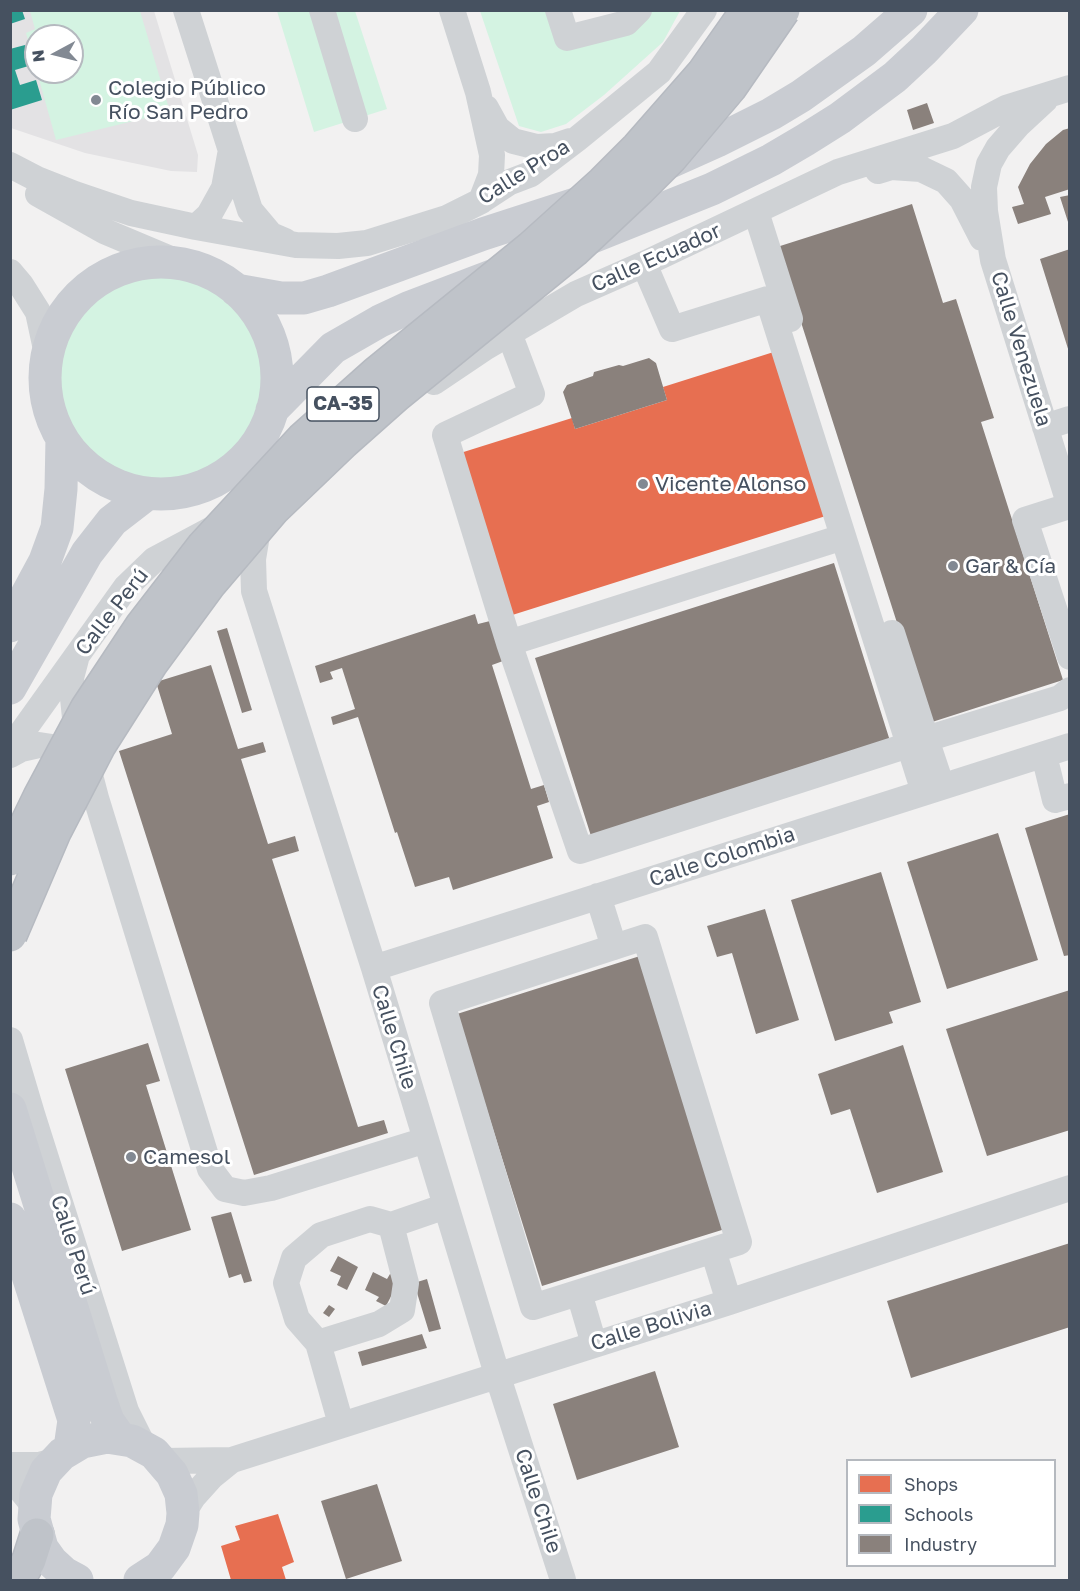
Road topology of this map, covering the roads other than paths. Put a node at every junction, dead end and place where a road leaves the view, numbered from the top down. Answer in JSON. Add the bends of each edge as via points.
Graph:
{"nodes":[{"id":1,"x":186,"y":10,"type":"edge"},
{"id":2,"x":322,"y":10,"type":"edge"},
{"id":3,"x":452,"y":10,"type":"edge"},
{"id":4,"x":558,"y":10,"type":"edge"},
{"id":5,"x":639,"y":10,"type":"edge"},
{"id":6,"x":704,"y":10,"type":"edge"},
{"id":7,"x":748,"y":10,"type":"edge"},
{"id":8,"x":783,"y":10,"type":"edge"},
{"id":9,"x":910,"y":10,"type":"edge"},
{"id":10,"x":962,"y":10,"type":"edge"},
{"id":11,"x":1064,"y":88,"type":"edge"},
{"id":12,"x":478,"y":92,"type":"junction"},
{"id":13,"x":355,"y":119,"type":"dead end"},
{"id":14,"x":577,"y":139,"type":"junction"},
{"id":15,"x":230,"y":148,"type":"junction"},
{"id":16,"x":492,"y":155,"type":"junction"},
{"id":17,"x":10,"y":165,"type":"edge"},
{"id":18,"x":10,"y":177,"type":"edge"},
{"id":19,"x":520,"y":178,"type":"junction"},
{"id":20,"x":481,"y":201,"type":"junction"},
{"id":21,"x":761,"y":209,"type":"junction"},
{"id":22,"x":196,"y":228,"type":"junction"},
{"id":23,"x":296,"y":245,"type":"junction"},
{"id":24,"x":993,"y":260,"type":"junction"},
{"id":25,"x":180,"y":264,"type":"junction"},
{"id":26,"x":644,"y":264,"type":"junction"},
{"id":27,"x":10,"y":272,"type":"edge"},
{"id":28,"x":236,"y":290,"type":"junction"},
{"id":29,"x":509,"y":333,"type":"junction"},
{"id":30,"x":47,"y":354,"type":"junction"},
{"id":31,"x":272,"y":410,"type":"junction"},
{"id":32,"x":1070,"y":419,"type":"edge"},
{"id":33,"x":1045,"y":427,"type":"junction"},
{"id":34,"x":62,"y":439,"type":"junction"},
{"id":35,"x":147,"y":494,"type":"junction"},
{"id":36,"x":277,"y":495,"type":"junction"},
{"id":37,"x":1069,"y":506,"type":"edge"},
{"id":38,"x":843,"y":537,"type":"junction"},
{"id":39,"x":180,"y":546,"type":"junction"},
{"id":40,"x":254,"y":591,"type":"junction"},
{"id":41,"x":10,"y":626,"type":"edge"},
{"id":42,"x":509,"y":643,"type":"junction"},
{"id":43,"x":76,"y":657,"type":"junction"},
{"id":44,"x":1070,"y":657,"type":"edge"},
{"id":45,"x":10,"y":688,"type":"edge"},
{"id":46,"x":1070,"y":690,"type":"edge"},
{"id":47,"x":918,"y":742,"type":"junction"},
{"id":48,"x":1070,"y":746,"type":"edge"},
{"id":49,"x":10,"y":749,"type":"edge"},
{"id":50,"x":1044,"y":754,"type":"junction"},
{"id":51,"x":10,"y":755,"type":"edge"},
{"id":52,"x":933,"y":789,"type":"junction"},
{"id":53,"x":1070,"y":796,"type":"edge"},
{"id":54,"x":96,"y":798,"type":"junction"},
{"id":55,"x":10,"y":859,"type":"edge"},
{"id":56,"x":598,"y":896,"type":"junction"},
{"id":57,"x":10,"y":935,"type":"edge"},
{"id":58,"x":614,"y":947,"type":"junction"},
{"id":59,"x":374,"y":968,"type":"junction"},
{"id":60,"x":10,"y":1040,"type":"edge"},
{"id":61,"x":10,"y":1109,"type":"edge"},
{"id":62,"x":426,"y":1140,"type":"junction"},
{"id":63,"x":1070,"y":1188,"type":"edge"},
{"id":64,"x":446,"y":1206,"type":"junction"},
{"id":65,"x":391,"y":1225,"type":"junction"},
{"id":66,"x":13,"y":1233,"type":"edge"},
{"id":67,"x":713,"y":1250,"type":"junction"},
{"id":68,"x":579,"y":1293,"type":"junction"},
{"id":69,"x":729,"y":1302,"type":"junction"},
{"id":70,"x":318,"y":1343,"type":"junction"},
{"id":71,"x":594,"y":1344,"type":"junction"},
{"id":72,"x":497,"y":1374,"type":"junction"},
{"id":73,"x":341,"y":1425,"type":"junction"},
{"id":74,"x":142,"y":1449,"type":"junction"},
{"id":75,"x":62,"y":1454,"type":"junction"},
{"id":76,"x":232,"y":1460,"type":"junction"},
{"id":77,"x":10,"y":1465,"type":"edge"},
{"id":78,"x":10,"y":1481,"type":"edge"},
{"id":79,"x":183,"y":1513,"type":"junction"},
{"id":80,"x":35,"y":1521,"type":"junction"},
{"id":81,"x":147,"y":1579,"type":"edge"},
{"id":82,"x":18,"y":1581,"type":"edge"},
{"id":83,"x":76,"y":1581,"type":"edge"},
{"id":84,"x":563,"y":1581,"type":"edge"}],
"edges":[{"from":1,"to":15,"type":"street","name":"Calle Proa"},
{"from":2,"to":13,"type":"street"},
{"from":3,"to":12,"type":"street"},
{"from":4,"to":5,"type":"street","via":[[567,38],[626,23]]},
{"from":6,"to":14,"type":"street","name":"Calle Proa","via":[[659,72]]},
{"from":7,"to":55,"type":"highway","number":"CA-35","bridge":true,"via":[[703,74],[603,183],[303,439],[203,547],[142,626],[87,709]]},
{"from":8,"to":57,"type":"highway","number":"CA-35","bridge":true,"via":[[730,87],[639,189],[574,250],[343,442],[273,510],[216,576],[151,663],[99,745],[54,832]]},
{"from":9,"to":28,"type":"main road","via":[[864,51],[771,114],[587,201],[304,298]]},
{"from":10,"to":31,"type":"main road","via":[[895,77],[840,118],[771,160],[672,206],[380,321],[333,348]]},
{"from":11,"to":21,"type":"street","name":"Calle Ecuador","via":[[1006,108],[953,136],[838,172]]},
{"from":11,"to":24,"type":"street","via":[[1018,125],[989,164],[984,195]]},
{"from":12,"to":14,"type":"street","via":[[497,128],[513,141],[537,147]]},
{"from":12,"to":16,"type":"street"},
{"from":14,"to":19,"type":"street","name":"Calle Proa"},
{"from":15,"to":22,"type":"street","via":[[224,188],[209,215]]},
{"from":15,"to":23,"type":"street","name":"Calle Proa","via":[[250,210],[258,222],[271,235]]},
{"from":16,"to":19,"type":"street"},
{"from":16,"to":20,"type":"street","via":[[491,175]]},
{"from":17,"to":22,"type":"street","name":"Calle Proa","via":[[37,179],[131,213]]},
{"from":18,"to":25,"type":"street","via":[[104,231]]},
{"from":19,"to":20,"type":"street","name":"Calle Proa"},
{"from":20,"to":23,"type":"street","name":"Calle Proa","via":[[447,218],[367,243]]},
{"from":21,"to":24,"type":"street","via":[[891,167],[921,169],[946,181],[962,198]]},
{"from":21,"to":26,"type":"street","name":"Calle Ecuador"},
{"from":21,"to":47,"type":"street"},
{"from":22,"to":23,"type":"street","name":"Calle Proa"},
{"from":24,"to":33,"type":"street","name":"Calle Venezuela"},
{"from":25,"to":28,"type":"main road","via":[[210,273]]},
{"from":25,"to":30,"type":"main road","via":[[130,266],[95,282],[76,298],[61,319]]},
{"from":26,"to":29,"type":"street","name":"Calle Ecuador","via":[[576,294]]},
{"from":26,"to":38,"type":"street","via":[[672,329],[768,299]]},
{"from":27,"to":30,"type":"street","via":[[38,312]]},
{"from":28,"to":31,"type":"main road","via":[[254,309],[272,345],[277,384]]},
{"from":29,"to":36,"type":"street","name":"Calle Ecuador"},
{"from":29,"to":42,"type":"street","via":[[532,394],[445,435]]},
{"from":30,"to":34,"type":"main road","via":[[46,398]]},
{"from":31,"to":35,"type":"main road","via":[[253,449],[220,478],[180,493]]},
{"from":32,"to":33,"type":"street"},
{"from":33,"to":37,"type":"street","name":"Calle Venezuela"},
{"from":34,"to":35,"type":"main road","via":[[78,460],[98,476],[121,488]]},
{"from":34,"to":41,"type":"main road","via":[[57,528],[45,561]]},
{"from":35,"to":45,"type":"main road","name":"Calle Perú","via":[[112,521],[87,554]]},
{"from":36,"to":39,"type":"street","name":"Calle Perú"},
{"from":36,"to":40,"type":"street","name":"Calle Chile","via":[[259,523]]},
{"from":37,"to":44,"type":"street","via":[[1025,520]]},
{"from":38,"to":42,"type":"street"},
{"from":38,"to":47,"type":"street"},
{"from":39,"to":40,"type":"street","via":[[216,549],[230,559]]},
{"from":39,"to":43,"type":"street","name":"Calle Perú","via":[[154,560],[126,587]]},
{"from":40,"to":59,"type":"street","name":"Calle Chile"},
{"from":42,"to":47,"type":"street","via":[[580,851]]},
{"from":43,"to":49,"type":"street","name":"Calle Perú"},
{"from":43,"to":54,"type":"street","via":[[71,678],[75,718]]},
{"from":46,"to":47,"type":"street","via":[[1060,698]]},
{"from":47,"to":52,"type":"street"},
{"from":48,"to":50,"type":"street","name":"Calle Colombia"},
{"from":50,"to":52,"type":"street","name":"Calle Colombia"},
{"from":50,"to":53,"type":"street","via":[[1055,800]]},
{"from":51,"to":54,"type":"street","via":[[39,745],[65,749],[84,771]]},
{"from":52,"to":56,"type":"street","name":"Calle Colombia"},
{"from":54,"to":62,"type":"street","via":[[210,1169],[225,1189],[244,1193],[271,1188]]},
{"from":56,"to":58,"type":"street"},
{"from":56,"to":59,"type":"street","name":"Calle Colombia"},
{"from":58,"to":67,"type":"street","via":[[645,937],[739,1242]]},
{"from":58,"to":68,"type":"street","via":[[442,1003],[533,1307]]},
{"from":59,"to":62,"type":"street","name":"Calle Chile"},
{"from":60,"to":74,"type":"street","name":"Calle Perú","via":[[126,1412]]},
{"from":61,"to":74,"type":"main road","name":"Calle Perú","via":[[100,1401],[108,1421]]},
{"from":62,"to":64,"type":"street","name":"Calle Chile"},
{"from":63,"to":69,"type":"street","name":"Calle Bolivia"},
{"from":64,"to":65,"type":"street"},
{"from":64,"to":72,"type":"street","name":"Calle Chile"},
{"from":65,"to":70,"type":"street","via":[[406,1283],[402,1310],[379,1324]]},
{"from":65,"to":70,"type":"street","via":[[370,1219],[321,1235],[294,1258],[286,1283],[297,1319]]},
{"from":66,"to":75,"type":"main road","via":[[74,1420]]},
{"from":67,"to":68,"type":"street"},
{"from":67,"to":69,"type":"street"},
{"from":68,"to":71,"type":"street"},
{"from":69,"to":71,"type":"street","name":"Calle Bolivia"},
{"from":70,"to":73,"type":"street"},
{"from":71,"to":72,"type":"street","name":"Calle Bolivia"},
{"from":72,"to":73,"type":"street","name":"Calle Bolivia"},
{"from":72,"to":84,"type":"street","name":"Calle Chile"},
{"from":73,"to":76,"type":"street","name":"Calle Bolivia"},
{"from":74,"to":75,"type":"main road","via":[[94,1439]]},
{"from":74,"to":76,"type":"street","name":"Calle Bolivia"},
{"from":74,"to":79,"type":"main road","via":[[178,1485]]},
{"from":75,"to":77,"type":"street","via":[[39,1465]]},
{"from":75,"to":80,"type":"main road","via":[[40,1482]]},
{"from":76,"to":79,"type":"street","name":"Calle Bolivia","via":[[211,1477]]},
{"from":78,"to":80,"type":"street","via":[[21,1490]]},
{"from":79,"to":81,"type":"main road","via":[[174,1548]]},
{"from":80,"to":82,"type":"highway","via":[[29,1560]]},
{"from":80,"to":83,"type":"main road","via":[[42,1548],[52,1562]]}]}
